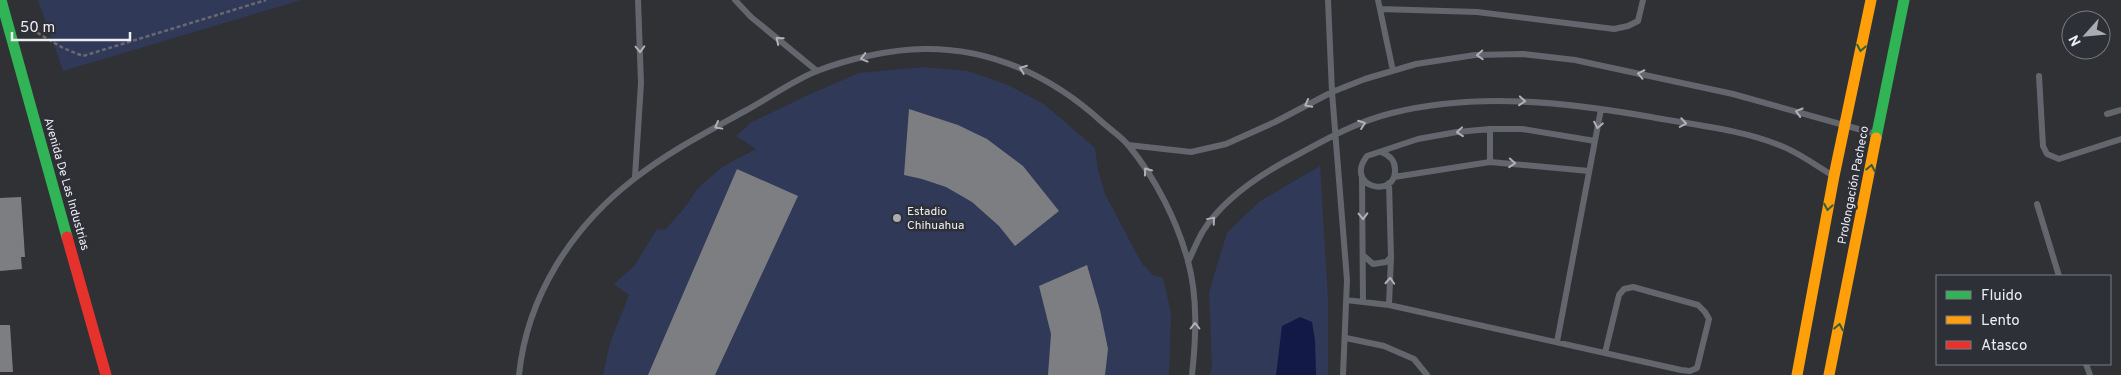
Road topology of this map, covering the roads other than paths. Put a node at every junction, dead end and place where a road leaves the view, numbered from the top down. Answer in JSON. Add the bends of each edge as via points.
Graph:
{"nodes":[{"id":1,"x":1,"y":0,"type":"edge"},
{"id":2,"x":638,"y":0,"type":"edge"},
{"id":3,"x":735,"y":0,"type":"edge"},
{"id":4,"x":1328,"y":0,"type":"edge"},
{"id":5,"x":1378,"y":0,"type":"edge"},
{"id":6,"x":1643,"y":0,"type":"edge"},
{"id":7,"x":1870,"y":0,"type":"edge"},
{"id":8,"x":1904,"y":0,"type":"edge"},
{"id":9,"x":1380,"y":10,"type":"junction"},
{"id":10,"x":817,"y":71,"type":"junction"},
{"id":11,"x":1394,"y":71,"type":"junction"},
{"id":12,"x":2039,"y":76,"type":"dead end"},
{"id":13,"x":1332,"y":92,"type":"junction"},
{"id":14,"x":1601,"y":108,"type":"junction"},
{"id":15,"x":2121,"y":110,"type":"edge"},
{"id":16,"x":2107,"y":114,"type":"dead end"},
{"id":17,"x":1846,"y":125,"type":"junction"},
{"id":18,"x":1490,"y":129,"type":"junction"},
{"id":19,"x":1336,"y":134,"type":"junction"},
{"id":20,"x":1877,"y":135,"type":"junction"},
{"id":21,"x":2121,"y":139,"type":"edge"},
{"id":22,"x":1595,"y":141,"type":"junction"},
{"id":23,"x":1128,"y":145,"type":"junction"},
{"id":24,"x":1381,"y":152,"type":"junction"},
{"id":25,"x":1490,"y":162,"type":"junction"},
{"id":26,"x":1590,"y":172,"type":"junction"},
{"id":27,"x":1834,"y":176,"type":"junction"},
{"id":28,"x":635,"y":177,"type":"junction"},
{"id":29,"x":1394,"y":177,"type":"junction"},
{"id":30,"x":1362,"y":178,"type":"junction"},
{"id":31,"x":1389,"y":183,"type":"junction"},
{"id":32,"x":2037,"y":204,"type":"dead end"},
{"id":33,"x":1363,"y":255,"type":"junction"},
{"id":34,"x":1391,"y":257,"type":"junction"},
{"id":35,"x":1188,"y":262,"type":"junction"},
{"id":36,"x":2059,"y":275,"type":"edge"},
{"id":37,"x":1346,"y":300,"type":"junction"},
{"id":38,"x":1363,"y":302,"type":"junction"},
{"id":39,"x":1389,"y":305,"type":"junction"},
{"id":40,"x":1346,"y":338,"type":"junction"},
{"id":41,"x":1557,"y":342,"type":"junction"},
{"id":42,"x":1605,"y":353,"type":"junction"},
{"id":43,"x":106,"y":375,"type":"edge"},
{"id":44,"x":520,"y":375,"type":"edge"},
{"id":45,"x":1192,"y":375,"type":"edge"},
{"id":46,"x":1343,"y":375,"type":"edge"},
{"id":47,"x":1426,"y":375,"type":"edge"},
{"id":48,"x":1797,"y":375,"type":"edge"},
{"id":49,"x":1829,"y":375,"type":"edge"}],
"edges":[{"from":1,"to":43,"type":"main road","name":"Avenida De Las Industrias"},
{"from":2,"to":28,"type":"lane","one_way":true,"via":[[641,83]]},
{"from":10,"to":3,"type":"lane","one_way":true},
{"from":4,"to":13,"type":"lane"},
{"from":5,"to":9,"type":"lane"},
{"from":6,"to":9,"type":"lane","via":[[1638,21],[1614,29],[1477,12]]},
{"from":7,"to":17,"type":"main road","name":"Prolongación Pacheco","one_way":true},
{"from":8,"to":20,"type":"main road","name":"Prolongación Pacheco"},
{"from":9,"to":11,"type":"lane"},
{"from":23,"to":10,"type":"lane","one_way":true,"via":[[1063,90],[1031,72],[999,60],[965,52],[924,49],[879,54]]},
{"from":10,"to":28,"type":"lane","one_way":true,"via":[[688,142]]},
{"from":11,"to":13,"type":"lane"},
{"from":17,"to":11,"type":"lane","one_way":true,"via":[[1733,94],[1575,60],[1523,54],[1475,55],[1416,64]]},
{"from":12,"to":21,"type":"lane","via":[[2043,146],[2047,154],[2059,159]]},
{"from":13,"to":19,"type":"lane"},
{"from":13,"to":23,"type":"lane","one_way":true,"via":[[1226,144],[1191,152]]},
{"from":19,"to":14,"type":"lane","one_way":true,"via":[[1392,113],[1453,102],[1509,100]]},
{"from":14,"to":22,"type":"lane","one_way":true},
{"from":14,"to":27,"type":"lane","one_way":true,"via":[[1760,138]]},
{"from":15,"to":16,"type":"lane"},
{"from":17,"to":20,"type":"lane"},
{"from":17,"to":27,"type":"main road","name":"Prolongación Pacheco"},
{"from":18,"to":22,"type":"lane","via":[[1522,129]]},
{"from":18,"to":24,"type":"lane","one_way":true,"via":[[1418,139]]},
{"from":18,"to":25,"type":"lane"},
{"from":35,"to":19,"type":"lane","one_way":true,"via":[[1203,232],[1228,203],[1282,163]]},
{"from":19,"to":37,"type":"lane"},
{"from":49,"to":20,"type":"main road","name":"Prolongación Pacheco","one_way":true},
{"from":22,"to":26,"type":"lane"},
{"from":35,"to":23,"type":"lane","one_way":true,"via":[[1167,206]]},
{"from":24,"to":29,"type":"lane","via":[[1394,162]]},
{"from":24,"to":30,"type":"lane","via":[[1366,156],[1360,170]]},
{"from":25,"to":26,"type":"lane","one_way":true},
{"from":25,"to":29,"type":"lane"},
{"from":26,"to":41,"type":"lane"},
{"from":27,"to":48,"type":"main road","name":"Prolongación Pacheco","one_way":true},
{"from":28,"to":44,"type":"lane","via":[[599,210],[552,270],[533,310]]},
{"from":29,"to":31,"type":"lane"},
{"from":30,"to":31,"type":"lane","via":[[1374,187]]},
{"from":30,"to":33,"type":"lane","one_way":true},
{"from":31,"to":34,"type":"lane"},
{"from":32,"to":36,"type":"lane"},
{"from":33,"to":34,"type":"lane","via":[[1373,264],[1386,262]]},
{"from":33,"to":38,"type":"lane"},
{"from":39,"to":34,"type":"lane","one_way":true},
{"from":45,"to":35,"type":"lane","one_way":true,"via":[[1195,311]]},
{"from":37,"to":38,"type":"lane"},
{"from":37,"to":40,"type":"lane"},
{"from":38,"to":39,"type":"lane"},
{"from":39,"to":41,"type":"lane"},
{"from":40,"to":46,"type":"lane"},
{"from":40,"to":47,"type":"lane","via":[[1384,346],[1414,359]]},
{"from":41,"to":42,"type":"lane"},
{"from":42,"to":42,"type":"lane","via":[[1690,371],[1697,368],[1709,319],[1698,305],[1633,287],[1624,289],[1619,295]]}]}
